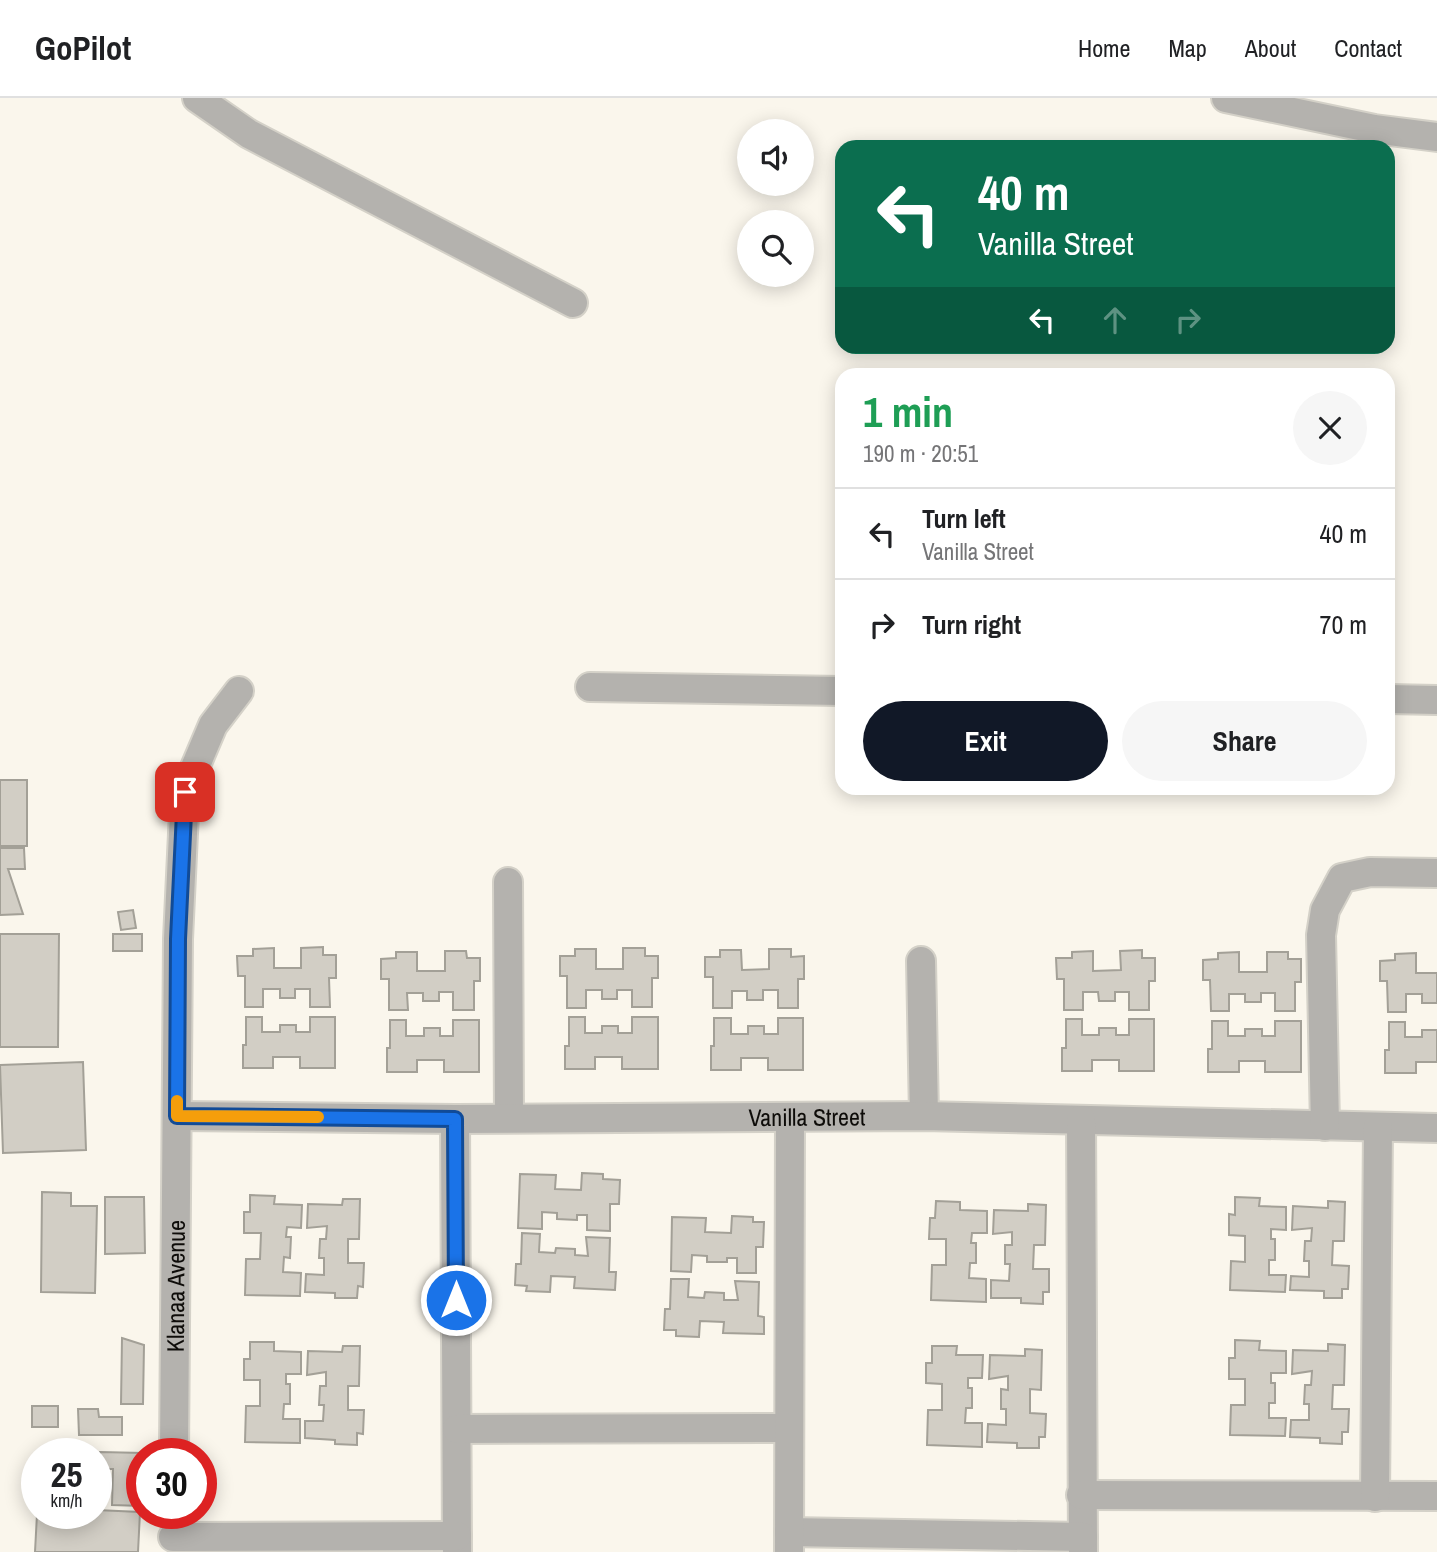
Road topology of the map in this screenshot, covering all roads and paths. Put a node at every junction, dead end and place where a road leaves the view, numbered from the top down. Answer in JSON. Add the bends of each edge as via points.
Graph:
{"nodes":[{"id":1,"x":197,"y":98,"type":"edge"},
{"id":2,"x":1226,"y":98,"type":"edge"},
{"id":3,"x":1437,"y":137,"type":"edge"},
{"id":4,"x":573,"y":303,"type":"dead end"},
{"id":5,"x":590,"y":687,"type":"dead end"},
{"id":6,"x":239,"y":691,"type":"dead end"},
{"id":7,"x":835,"y":691,"type":"edge"},
{"id":8,"x":1395,"y":699,"type":"edge"},
{"id":9,"x":1437,"y":700,"type":"edge"},
{"id":10,"x":1436,"y":873,"type":"edge"},
{"id":11,"x":508,"y":882,"type":"dead end"},
{"id":12,"x":922,"y":961,"type":"dead end"},
{"id":13,"x":177,"y":1116,"type":"junction"},
{"id":14,"x":924,"y":1116,"type":"junction"},
{"id":15,"x":790,"y":1117,"type":"junction"},
{"id":16,"x":509,"y":1118,"type":"junction"},
{"id":17,"x":455,"y":1119,"type":"junction"},
{"id":18,"x":1081,"y":1120,"type":"junction"},
{"id":19,"x":1325,"y":1126,"type":"junction"},
{"id":20,"x":1378,"y":1127,"type":"junction"},
{"id":21,"x":1437,"y":1128,"type":"edge"},
{"id":22,"x":789,"y":1428,"type":"junction"},
{"id":23,"x":457,"y":1429,"type":"junction"},
{"id":24,"x":174,"y":1438,"type":"edge"},
{"id":25,"x":1081,"y":1494,"type":"junction"},
{"id":26,"x":1437,"y":1496,"type":"edge"},
{"id":27,"x":1375,"y":1497,"type":"junction"},
{"id":28,"x":173,"y":1534,"type":"edge"},
{"id":29,"x":789,"y":1542,"type":"edge"},
{"id":30,"x":457,"y":1544,"type":"edge"},
{"id":31,"x":1083,"y":1545,"type":"edge"}],
"edges":[{"from":1,"to":4,"type":"street","via":[[249,134]]},
{"from":2,"to":3,"type":"street","via":[[1374,129]]},
{"from":5,"to":7,"type":"street"},
{"from":6,"to":13,"type":"street","name":"Klanaa Avenue","via":[[213,725],[185,792]]},
{"from":8,"to":9,"type":"street"},
{"from":10,"to":19,"type":"street","via":[[1370,872],[1342,878],[1325,910],[1321,935]]},
{"from":11,"to":16,"type":"street"},
{"from":12,"to":14,"type":"street"},
{"from":13,"to":17,"type":"street","name":"Vanilla Street"},
{"from":13,"to":24,"type":"street","name":"Klanaa Avenue"},
{"from":14,"to":15,"type":"street","name":"Vanilla Street"},
{"from":14,"to":18,"type":"street","name":"Vanilla Street"},
{"from":15,"to":16,"type":"street","name":"Vanilla Street"},
{"from":15,"to":22,"type":"street"},
{"from":16,"to":17,"type":"street","name":"Vanilla Street"},
{"from":17,"to":23,"type":"street"},
{"from":18,"to":19,"type":"street","name":"Vanilla Street"},
{"from":18,"to":25,"type":"street"},
{"from":19,"to":20,"type":"street","name":"Vanilla Street"},
{"from":20,"to":21,"type":"street","name":"Vanilla Street"},
{"from":20,"to":27,"type":"street"},
{"from":22,"to":23,"type":"street"},
{"from":22,"to":29,"type":"street"},
{"from":23,"to":30,"type":"street"},
{"from":25,"to":27,"type":"street"},
{"from":25,"to":31,"type":"street"},
{"from":26,"to":27,"type":"street"},
{"from":28,"to":30,"type":"street"},
{"from":29,"to":31,"type":"street"}]}
